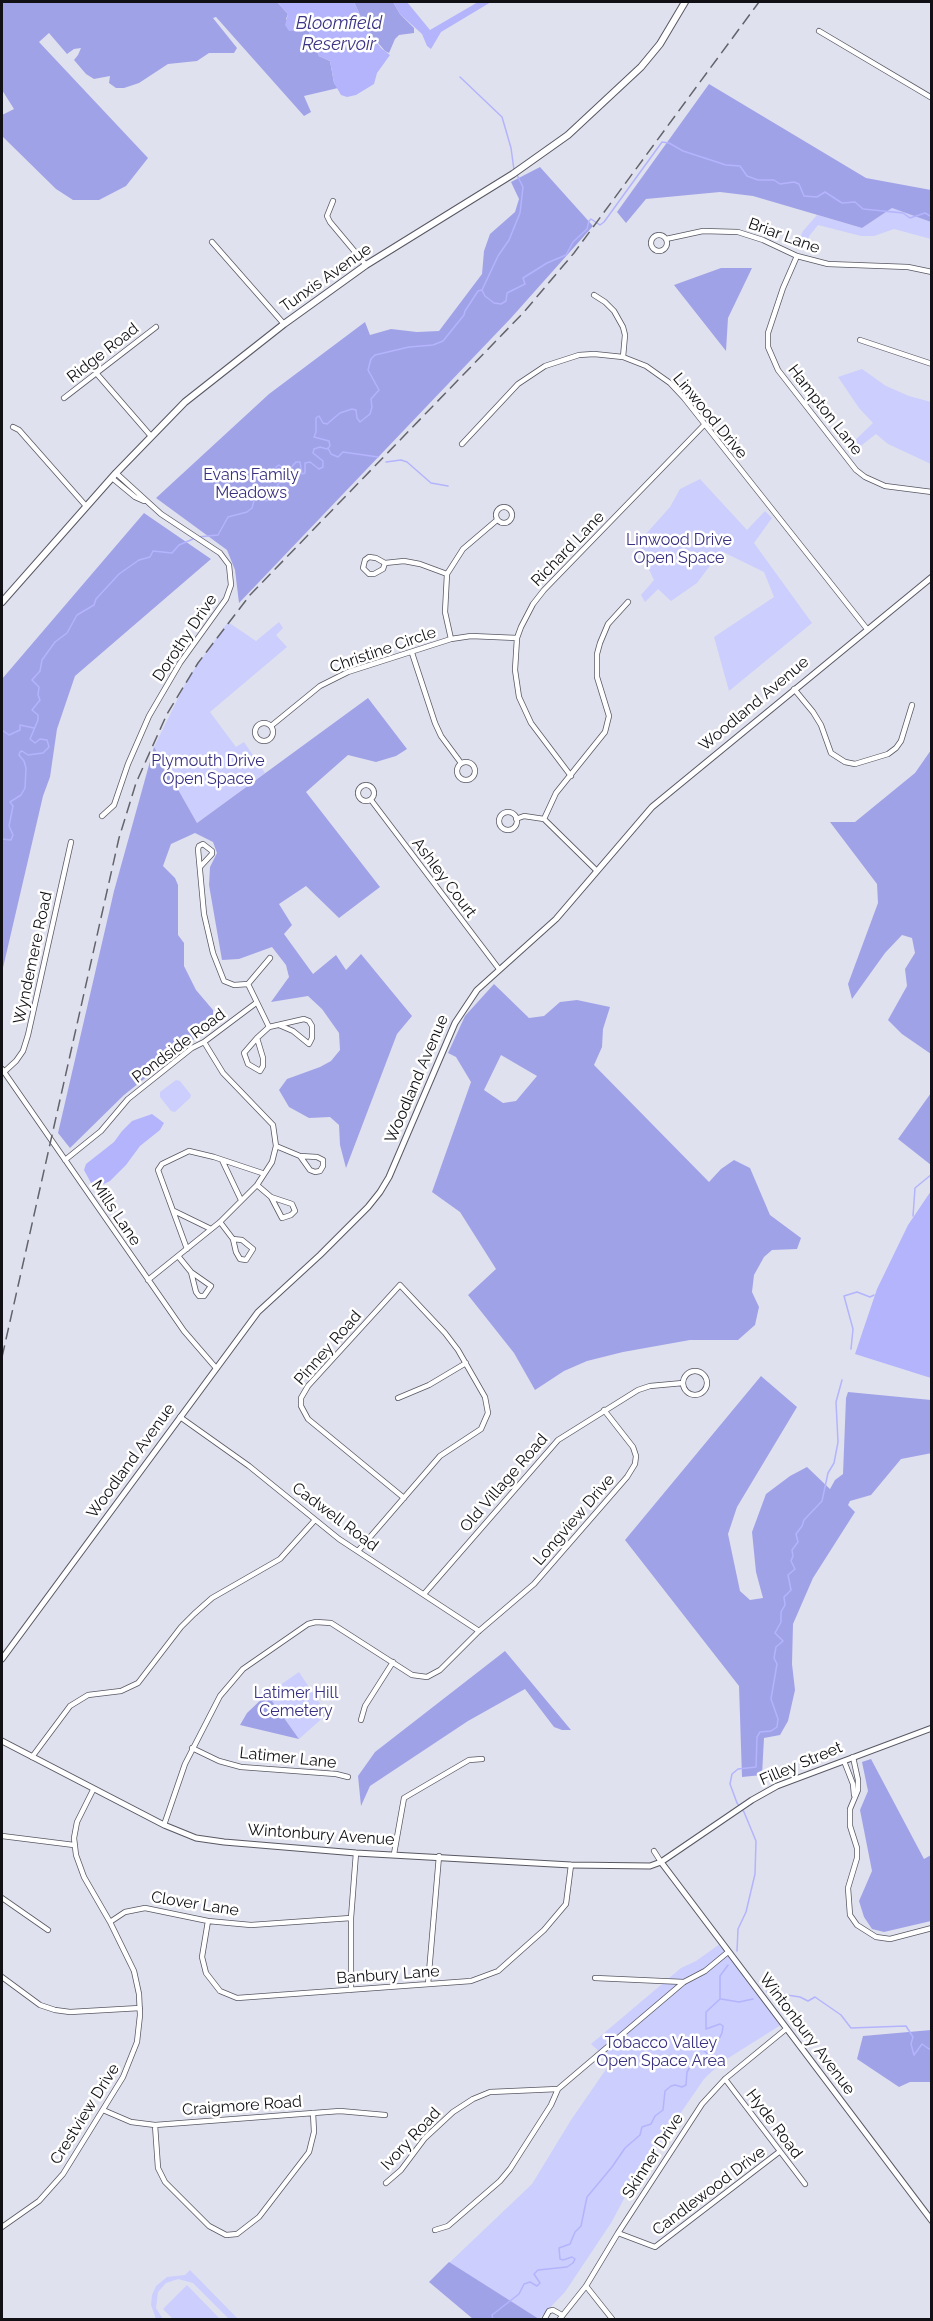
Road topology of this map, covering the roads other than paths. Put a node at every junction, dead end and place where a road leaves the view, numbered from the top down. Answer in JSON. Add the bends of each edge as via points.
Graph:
{"nodes":[{"id":1,"x":685,"y":2,"type":"edge"},
{"id":2,"x":819,"y":31,"type":"dead end"},
{"id":3,"x":932,"y":98,"type":"edge"},
{"id":4,"x":333,"y":201,"type":"dead end"},
{"id":5,"x":666,"y":239,"type":"dead end"},
{"id":6,"x":212,"y":242,"type":"dead end"},
{"id":7,"x":797,"y":256,"type":"junction"},
{"id":8,"x":366,"y":265,"type":"junction"},
{"id":9,"x":932,"y":272,"type":"edge"},
{"id":10,"x":594,"y":295,"type":"dead end"},
{"id":11,"x":284,"y":324,"type":"junction"},
{"id":12,"x":156,"y":327,"type":"dead end"},
{"id":13,"x":860,"y":340,"type":"dead end"},
{"id":14,"x":623,"y":357,"type":"junction"},
{"id":15,"x":932,"y":364,"type":"edge"},
{"id":16,"x":97,"y":374,"type":"junction"},
{"id":17,"x":64,"y":398,"type":"dead end"},
{"id":18,"x":704,"y":424,"type":"junction"},
{"id":19,"x":13,"y":427,"type":"dead end"},
{"id":20,"x":150,"y":435,"type":"junction"},
{"id":21,"x":462,"y":444,"type":"dead end"},
{"id":22,"x":114,"y":475,"type":"junction"},
{"id":23,"x":932,"y":492,"type":"edge"},
{"id":24,"x":86,"y":506,"type":"junction"},
{"id":25,"x":497,"y":520,"type":"dead end"},
{"id":26,"x":385,"y":563,"type":"junction"},
{"id":27,"x":447,"y":574,"type":"junction"},
{"id":28,"x":932,"y":577,"type":"edge"},
{"id":29,"x":2,"y":602,"type":"edge"},
{"id":30,"x":628,"y":602,"type":"dead end"},
{"id":31,"x":867,"y":629,"type":"junction"},
{"id":32,"x":451,"y":639,"type":"junction"},
{"id":33,"x":517,"y":639,"type":"junction"},
{"id":34,"x":412,"y":652,"type":"junction"},
{"id":35,"x":794,"y":689,"type":"junction"},
{"id":36,"x":912,"y":705,"type":"dead end"},
{"id":37,"x":271,"y":726,"type":"junction"},
{"id":38,"x":461,"y":763,"type":"dead end"},
{"id":39,"x":571,"y":776,"type":"junction"},
{"id":40,"x":371,"y":800,"type":"dead end"},
{"id":41,"x":102,"y":816,"type":"dead end"},
{"id":42,"x":516,"y":819,"type":"junction"},
{"id":43,"x":544,"y":819,"type":"junction"},
{"id":44,"x":71,"y":842,"type":"dead end"},
{"id":45,"x":200,"y":867,"type":"junction"},
{"id":46,"x":597,"y":871,"type":"junction"},
{"id":47,"x":270,"y":958,"type":"dead end"},
{"id":48,"x":499,"y":969,"type":"junction"},
{"id":49,"x":248,"y":984,"type":"junction"},
{"id":50,"x":256,"y":1003,"type":"junction"},
{"id":51,"x":279,"y":1025,"type":"junction"},
{"id":52,"x":269,"y":1027,"type":"junction"},
{"id":53,"x":257,"y":1038,"type":"junction"},
{"id":54,"x":204,"y":1042,"type":"junction"},
{"id":55,"x":3,"y":1071,"type":"edge"},
{"id":56,"x":276,"y":1146,"type":"junction"},
{"id":57,"x":300,"y":1156,"type":"junction"},
{"id":58,"x":65,"y":1160,"type":"junction"},
{"id":59,"x":222,"y":1160,"type":"junction"},
{"id":60,"x":262,"y":1173,"type":"junction"},
{"id":61,"x":257,"y":1185,"type":"junction"},
{"id":62,"x":271,"y":1197,"type":"junction"},
{"id":63,"x":241,"y":1200,"type":"junction"},
{"id":64,"x":174,"y":1211,"type":"junction"},
{"id":65,"x":220,"y":1222,"type":"junction"},
{"id":66,"x":211,"y":1229,"type":"junction"},
{"id":67,"x":233,"y":1239,"type":"junction"},
{"id":68,"x":187,"y":1249,"type":"junction"},
{"id":69,"x":178,"y":1256,"type":"junction"},
{"id":70,"x":191,"y":1272,"type":"junction"},
{"id":71,"x":148,"y":1280,"type":"junction"},
{"id":72,"x":466,"y":1363,"type":"junction"},
{"id":73,"x":216,"y":1368,"type":"junction"},
{"id":74,"x":683,"y":1383,"type":"junction"},
{"id":75,"x":398,"y":1398,"type":"dead end"},
{"id":76,"x":604,"y":1410,"type":"junction"},
{"id":77,"x":180,"y":1417,"type":"junction"},
{"id":78,"x":404,"y":1497,"type":"junction"},
{"id":79,"x":315,"y":1520,"type":"junction"},
{"id":80,"x":358,"y":1551,"type":"junction"},
{"id":81,"x":423,"y":1594,"type":"junction"},
{"id":82,"x":479,"y":1631,"type":"junction"},
{"id":83,"x":2,"y":1659,"type":"edge"},
{"id":84,"x":393,"y":1662,"type":"junction"},
{"id":85,"x":361,"y":1720,"type":"dead end"},
{"id":86,"x":932,"y":1728,"type":"edge"},
{"id":87,"x":2,"y":1742,"type":"edge"},
{"id":88,"x":192,"y":1748,"type":"junction"},
{"id":89,"x":32,"y":1757,"type":"junction"},
{"id":90,"x":853,"y":1757,"type":"junction"},
{"id":91,"x":482,"y":1759,"type":"dead end"},
{"id":92,"x":844,"y":1761,"type":"junction"},
{"id":93,"x":348,"y":1777,"type":"dead end"},
{"id":94,"x":93,"y":1790,"type":"junction"},
{"id":95,"x":854,"y":1798,"type":"junction"},
{"id":96,"x":164,"y":1826,"type":"junction"},
{"id":97,"x":2,"y":1836,"type":"edge"},
{"id":98,"x":74,"y":1845,"type":"junction"},
{"id":99,"x":654,"y":1851,"type":"dead end"},
{"id":100,"x":356,"y":1853,"type":"junction"},
{"id":101,"x":394,"y":1854,"type":"junction"},
{"id":102,"x":439,"y":1856,"type":"junction"},
{"id":103,"x":661,"y":1862,"type":"junction"},
{"id":104,"x":571,"y":1864,"type":"junction"},
{"id":105,"x":2,"y":1898,"type":"edge"},
{"id":106,"x":351,"y":1918,"type":"junction"},
{"id":107,"x":208,"y":1921,"type":"junction"},
{"id":108,"x":110,"y":1922,"type":"junction"},
{"id":109,"x":932,"y":1928,"type":"edge"},
{"id":110,"x":48,"y":1930,"type":"dead end"},
{"id":111,"x":728,"y":1952,"type":"junction"},
{"id":112,"x":2,"y":1977,"type":"edge"},
{"id":113,"x":595,"y":1978,"type":"dead end"},
{"id":114,"x":684,"y":1982,"type":"junction"},
{"id":115,"x":428,"y":1984,"type":"junction"},
{"id":116,"x":351,"y":1990,"type":"junction"},
{"id":117,"x":140,"y":2008,"type":"junction"},
{"id":118,"x":786,"y":2029,"type":"junction"},
{"id":119,"x":725,"y":2079,"type":"junction"},
{"id":120,"x":558,"y":2089,"type":"junction"},
{"id":121,"x":103,"y":2110,"type":"junction"},
{"id":122,"x":313,"y":2113,"type":"junction"},
{"id":123,"x":385,"y":2115,"type":"dead end"},
{"id":124,"x":155,"y":2125,"type":"junction"},
{"id":125,"x":779,"y":2152,"type":"junction"},
{"id":126,"x":386,"y":2183,"type":"dead end"},
{"id":127,"x":805,"y":2184,"type":"dead end"},
{"id":128,"x":932,"y":2221,"type":"edge"},
{"id":129,"x":2,"y":2227,"type":"edge"},
{"id":130,"x":435,"y":2230,"type":"dead end"},
{"id":131,"x":618,"y":2233,"type":"junction"},
{"id":132,"x":586,"y":2286,"type":"junction"},
{"id":133,"x":560,"y":2317,"type":"edge"},
{"id":134,"x":544,"y":2319,"type":"edge"},
{"id":135,"x":612,"y":2319,"type":"edge"}],
"edges":[{"from":1,"to":8,"type":"main road","name":"Tunxis Avenue","via":[[660,44],[635,73],[568,135]]},
{"from":2,"to":3,"type":"street"},
{"from":4,"to":8,"type":"street","via":[[327,216],[330,222]]},
{"from":5,"to":7,"type":"street","name":"Briar Lane","via":[[703,231],[738,232]]},
{"from":6,"to":11,"type":"street"},
{"from":7,"to":9,"type":"street","name":"Briar Lane","via":[[828,264],[908,267]]},
{"from":7,"to":23,"type":"street","name":"Hampton Lane","via":[[768,333],[768,347],[778,370],[856,470],[885,486]]},
{"from":8,"to":11,"type":"main road","name":"Tunxis Avenue"},
{"from":10,"to":14,"type":"street","via":[[614,311],[623,327]]},
{"from":11,"to":20,"type":"main road","name":"Tunxis Avenue","via":[[203,386]]},
{"from":12,"to":16,"type":"street","name":"Ridge Road"},
{"from":13,"to":15,"type":"street"},
{"from":14,"to":18,"type":"street","name":"Linwood Drive","via":[[646,366],[670,383]]},
{"from":14,"to":21,"type":"street","name":"Linwood Drive","via":[[579,355],[545,366],[518,384]]},
{"from":16,"to":17,"type":"street","name":"Ridge Road"},
{"from":16,"to":20,"type":"street"},
{"from":18,"to":31,"type":"street","name":"Linwood Drive"},
{"from":18,"to":33,"type":"street","name":"Richard Lane","via":[[544,590],[526,615]]},
{"from":19,"to":24,"type":"street"},
{"from":20,"to":22,"type":"main road","name":"Tunxis Avenue"},
{"from":22,"to":24,"type":"main road","name":"Tunxis Avenue"},
{"from":22,"to":41,"type":"street","name":"Dorothy Drive","via":[[220,553],[232,578],[229,593],[169,681],[145,724],[114,805]]},
{"from":24,"to":29,"type":"main road","name":"Tunxis Avenue"},
{"from":25,"to":27,"type":"street","via":[[463,549]]},
{"from":26,"to":26,"type":"street","via":[[369,557],[363,568],[374,574]]},
{"from":26,"to":27,"type":"street","via":[[404,561]]},
{"from":27,"to":32,"type":"street","via":[[445,612]]},
{"from":28,"to":31,"type":"street","name":"Woodland Avenue"},
{"from":30,"to":39,"type":"street","via":[[608,624],[597,654],[597,677],[608,710],[608,724],[602,738]]},
{"from":31,"to":35,"type":"street","name":"Woodland Avenue"},
{"from":32,"to":33,"type":"street","name":"Christine Circle"},
{"from":32,"to":34,"type":"street","name":"Christine Circle"},
{"from":33,"to":39,"type":"street","name":"Richard Lane","via":[[515,669],[519,697],[531,723]]},
{"from":34,"to":37,"type":"street","name":"Christine Circle","via":[[331,679]]},
{"from":34,"to":38,"type":"street","via":[[435,723]]},
{"from":35,"to":36,"type":"street","via":[[821,725],[831,753],[855,764],[896,748]]},
{"from":35,"to":46,"type":"street","name":"Woodland Avenue","via":[[652,807]]},
{"from":37,"to":37,"type":"street","name":"Christine Circle","via":[[257,726],[256,737],[270,739]]},
{"from":39,"to":43,"type":"street","via":[[553,799]]},
{"from":40,"to":48,"type":"street","name":"Ashley Court"},
{"from":42,"to":42,"type":"street","via":[[507,812],[501,814],[498,823],[510,830]]},
{"from":42,"to":43,"type":"street"},
{"from":43,"to":46,"type":"street"},
{"from":44,"to":55,"type":"street","name":"Wyndemere Road","via":[[28,1035],[23,1051]]},
{"from":45,"to":45,"type":"street","via":[[198,849],[204,844],[212,854]]},
{"from":45,"to":49,"type":"street","via":[[204,914],[220,974],[224,981],[234,985]]},
{"from":46,"to":48,"type":"street","name":"Woodland Avenue","via":[[556,919]]},
{"from":47,"to":49,"type":"street"},
{"from":48,"to":73,"type":"street","name":"Woodland Avenue","via":[[477,990],[455,1023],[380,1192],[258,1312]]},
{"from":49,"to":50,"type":"street"},
{"from":50,"to":52,"type":"street"},
{"from":50,"to":54,"type":"street","name":"Pondside Road"},
{"from":51,"to":51,"type":"street","via":[[304,1018],[309,1021],[309,1044]]},
{"from":51,"to":52,"type":"street"},
{"from":52,"to":53,"type":"street"},
{"from":53,"to":53,"type":"street","via":[[244,1057],[260,1071],[263,1058]]},
{"from":54,"to":56,"type":"street","via":[[223,1073],[273,1125]]},
{"from":54,"to":58,"type":"street","name":"Pondside Road","via":[[128,1099],[101,1131]]},
{"from":55,"to":58,"type":"street","name":"Mills Lane"},
{"from":56,"to":57,"type":"street"},
{"from":56,"to":60,"type":"street","via":[[272,1162]]},
{"from":57,"to":57,"type":"street","via":[[310,1170],[320,1171],[323,1166],[323,1160],[317,1157]]},
{"from":58,"to":71,"type":"street","name":"Mills Lane"},
{"from":59,"to":60,"type":"street"},
{"from":59,"to":63,"type":"street"},
{"from":59,"to":64,"type":"street","via":[[189,1151],[162,1164],[158,1170]]},
{"from":60,"to":61,"type":"street"},
{"from":61,"to":62,"type":"street"},
{"from":61,"to":63,"type":"street"},
{"from":62,"to":62,"type":"street","via":[[282,1218],[295,1211],[292,1204]]},
{"from":63,"to":65,"type":"street"},
{"from":64,"to":66,"type":"street"},
{"from":64,"to":68,"type":"street"},
{"from":65,"to":66,"type":"street"},
{"from":65,"to":67,"type":"street"},
{"from":66,"to":68,"type":"street"},
{"from":67,"to":67,"type":"street","via":[[240,1259],[246,1260],[253,1249],[243,1240]]},
{"from":68,"to":69,"type":"street"},
{"from":69,"to":70,"type":"street"},
{"from":69,"to":71,"type":"street"},
{"from":70,"to":70,"type":"street","via":[[208,1283],[211,1288],[207,1294],[199,1296]]},
{"from":71,"to":73,"type":"street","name":"Mills Lane"},
{"from":72,"to":75,"type":"street"},
{"from":72,"to":78,"type":"street","via":[[488,1406],[486,1423],[474,1436],[440,1456]]},
{"from":72,"to":78,"type":"street","name":"Pinney Road","via":[[445,1333],[400,1285],[304,1392],[301,1406],[308,1419]]},
{"from":73,"to":77,"type":"street","name":"Woodland Avenue"},
{"from":74,"to":74,"type":"street","name":"Old Village Road","via":[[692,1371],[700,1372],[707,1382],[696,1395],[686,1390]]},
{"from":74,"to":76,"type":"street","name":"Old Village Road","via":[[650,1386]]},
{"from":76,"to":81,"type":"street","name":"Old Village Road","via":[[549,1448]]},
{"from":76,"to":82,"type":"street","name":"Longview Drive","via":[[633,1447],[635,1464],[534,1584]]},
{"from":77,"to":79,"type":"street","name":"Cadwell Road"},
{"from":77,"to":83,"type":"street","name":"Woodland Avenue"},
{"from":78,"to":80,"type":"street"},
{"from":79,"to":80,"type":"street","name":"Cadwell Road"},
{"from":79,"to":89,"type":"street","via":[[279,1559],[212,1598],[194,1614],[138,1683],[121,1691],[88,1695],[70,1706]]},
{"from":80,"to":81,"type":"street","name":"Cadwell Road"},
{"from":81,"to":82,"type":"street","name":"Cadwell Road"},
{"from":82,"to":84,"type":"street","name":"Longview Drive","via":[[435,1674],[427,1677],[412,1675]]},
{"from":84,"to":85,"type":"street","via":[[365,1706]]},
{"from":84,"to":88,"type":"street","via":[[339,1627],[324,1622],[308,1624],[243,1669],[230,1683]]},
{"from":86,"to":90,"type":"street","name":"Filley Street"},
{"from":87,"to":89,"type":"street","name":"Wintonbury Avenue"},
{"from":88,"to":93,"type":"street","name":"Latimer Lane","via":[[242,1767]]},
{"from":88,"to":96,"type":"street"},
{"from":89,"to":94,"type":"street","name":"Wintonbury Avenue"},
{"from":90,"to":92,"type":"street","name":"Filley Street"},
{"from":90,"to":95,"type":"street","via":[[858,1780]]},
{"from":91,"to":101,"type":"street","via":[[469,1760],[404,1798]]},
{"from":92,"to":95,"type":"street"},
{"from":92,"to":103,"type":"street","name":"Filley Street","via":[[777,1786]]},
{"from":94,"to":96,"type":"street","name":"Wintonbury Avenue"},
{"from":94,"to":98,"type":"street","name":"Crestview Drive","via":[[77,1822]]},
{"from":95,"to":109,"type":"street","via":[[850,1826],[857,1858],[848,1888],[850,1915],[856,1925],[876,1937],[890,1939]]},
{"from":96,"to":100,"type":"street","name":"Wintonbury Avenue","via":[[196,1838],[224,1842]]},
{"from":97,"to":98,"type":"street"},
{"from":98,"to":108,"type":"street","name":"Crestview Drive","via":[[79,1868]]},
{"from":99,"to":103,"type":"street","name":"Wintonbury Avenue"},
{"from":100,"to":101,"type":"street","name":"Wintonbury Avenue"},
{"from":100,"to":106,"type":"street"},
{"from":101,"to":102,"type":"street","name":"Wintonbury Avenue"},
{"from":102,"to":104,"type":"street","name":"Wintonbury Avenue"},
{"from":102,"to":115,"type":"street"},
{"from":103,"to":104,"type":"street","name":"Wintonbury Avenue","via":[[650,1866]]},
{"from":103,"to":111,"type":"street","name":"Wintonbury Avenue"},
{"from":104,"to":115,"type":"street","name":"Banbury Lane","via":[[566,1904],[520,1953],[498,1971],[471,1981]]},
{"from":105,"to":110,"type":"street"},
{"from":106,"to":107,"type":"street","name":"Clover Lane","via":[[251,1925]]},
{"from":106,"to":116,"type":"street"},
{"from":107,"to":108,"type":"street","name":"Clover Lane","via":[[145,1908],[124,1912]]},
{"from":107,"to":116,"type":"street","name":"Banbury Lane","via":[[203,1965],[209,1980],[228,1995],[245,1998]]},
{"from":108,"to":117,"type":"street","name":"Crestview Drive","via":[[134,1971]]},
{"from":111,"to":114,"type":"street"},
{"from":111,"to":118,"type":"street","name":"Wintonbury Avenue"},
{"from":112,"to":117,"type":"street","via":[[55,2010]]},
{"from":113,"to":114,"type":"street"},
{"from":114,"to":120,"type":"street"},
{"from":115,"to":116,"type":"street","name":"Banbury Lane"},
{"from":117,"to":121,"type":"street","name":"Crestview Drive","via":[[132,2058]]},
{"from":118,"to":119,"type":"street","name":"Skinner Drive"},
{"from":118,"to":128,"type":"street","name":"Wintonbury Avenue"},
{"from":119,"to":125,"type":"street","name":"Hyde Road"},
{"from":119,"to":131,"type":"street","name":"Skinner Drive","via":[[702,2104]]},
{"from":120,"to":126,"type":"street","name":"Ivory Road","via":[[490,2092],[472,2099],[425,2138]]},
{"from":120,"to":130,"type":"street","via":[[500,2181],[448,2226]]},
{"from":121,"to":124,"type":"street","name":"Craigmore Road","via":[[131,2122]]},
{"from":121,"to":129,"type":"street","name":"Crestview Drive","via":[[46,2194]]},
{"from":122,"to":123,"type":"street","name":"Craigmore Road"},
{"from":122,"to":124,"type":"street","name":"Craigmore Road"},
{"from":122,"to":124,"type":"street","via":[[309,2152],[260,2217],[237,2234],[226,2235],[209,2226],[165,2182],[158,2168]]},
{"from":125,"to":127,"type":"street","name":"Hyde Road"},
{"from":125,"to":131,"type":"street","name":"Candlewood Drive","via":[[655,2247]]},
{"from":131,"to":132,"type":"street","name":"Skinner Drive"},
{"from":132,"to":133,"type":"street","name":"Skinner Drive"},
{"from":132,"to":135,"type":"street"},
{"from":133,"to":134,"type":"street","name":"Skinner Drive","via":[[553,2310]]}]}
